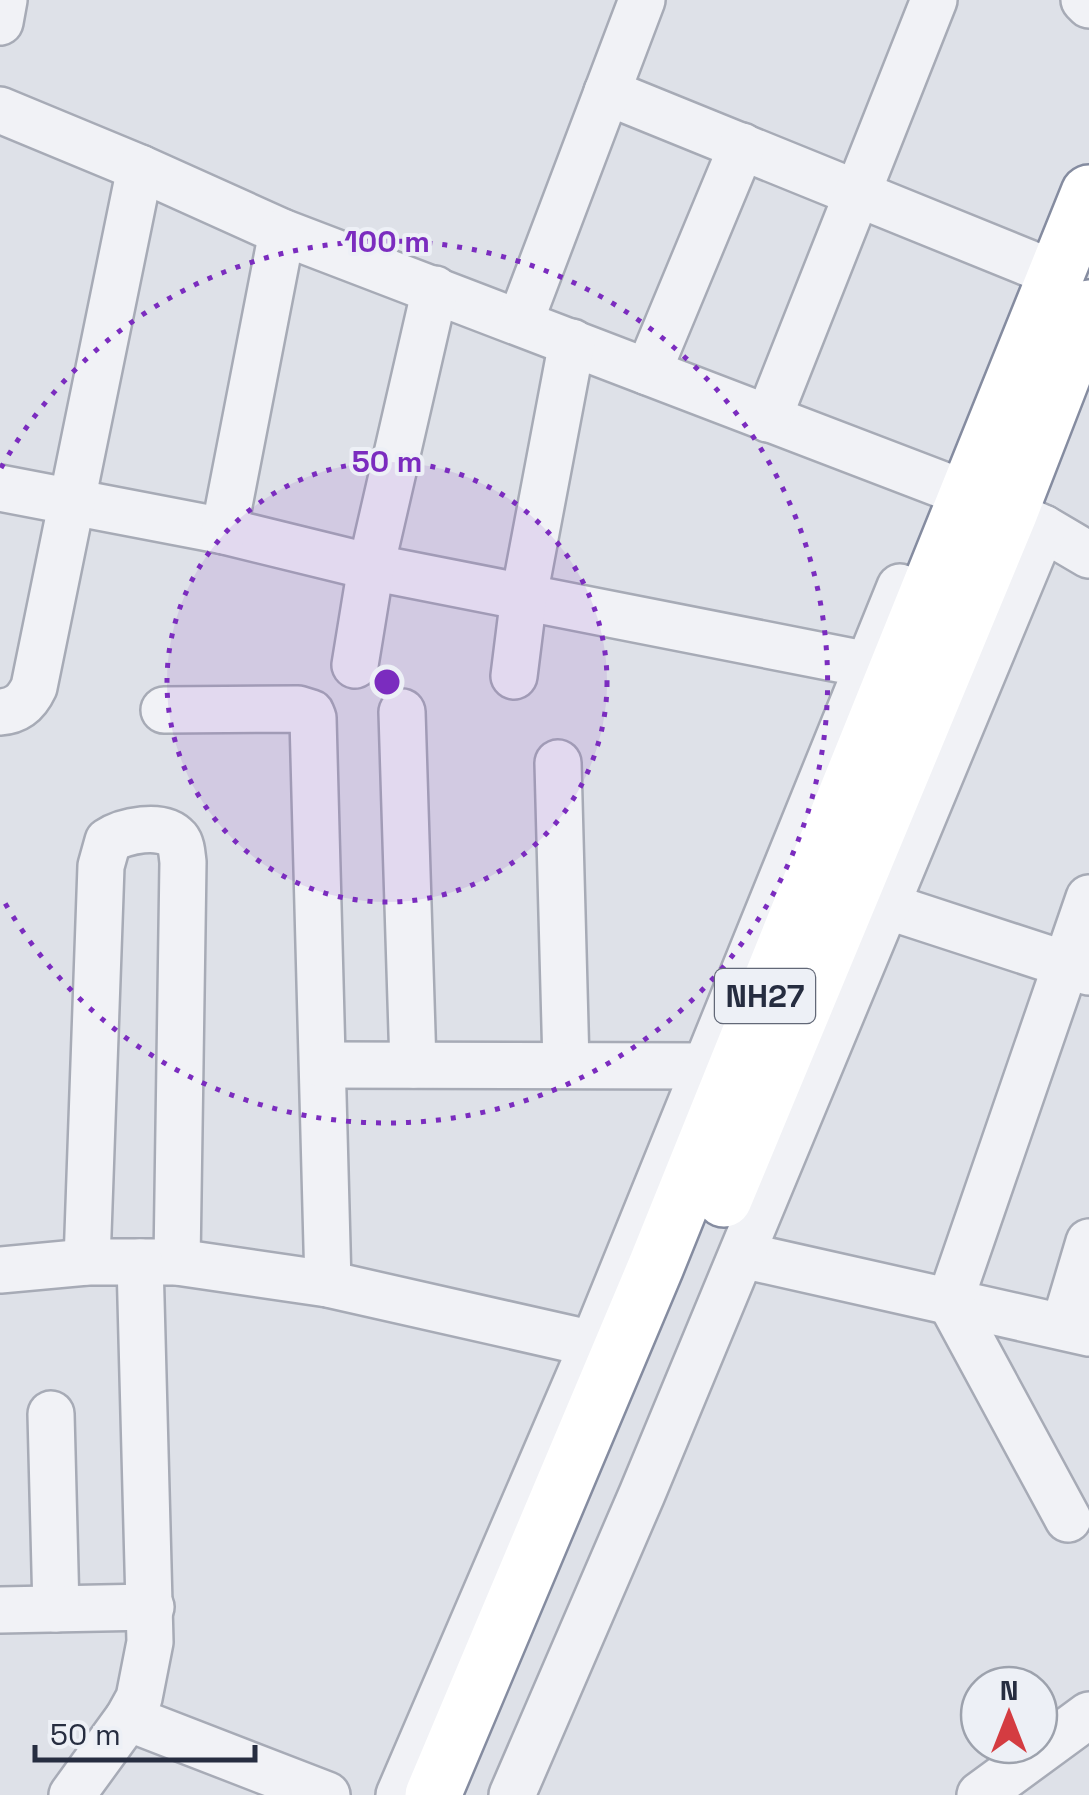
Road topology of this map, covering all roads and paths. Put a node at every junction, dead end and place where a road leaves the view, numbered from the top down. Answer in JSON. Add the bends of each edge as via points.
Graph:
{"nodes":[{"id":1,"x":4,"y":0,"type":"edge"},
{"id":2,"x":642,"y":0,"type":"edge"},
{"id":3,"x":934,"y":0,"type":"edge"},
{"id":4,"x":0,"y":22,"type":"edge"},
{"id":5,"x":607,"y":92,"type":"junction"},
{"id":6,"x":0,"y":110,"type":"edge"},
{"id":7,"x":742,"y":146,"type":"junction"},
{"id":8,"x":140,"y":168,"type":"junction"},
{"id":9,"x":858,"y":192,"type":"junction"},
{"id":10,"x":1089,"y":193,"type":"edge"},
{"id":11,"x":282,"y":232,"type":"junction"},
{"id":12,"x":435,"y":289,"type":"junction"},
{"id":13,"x":1074,"y":292,"type":"edge"},
{"id":14,"x":520,"y":322,"type":"junction"},
{"id":15,"x":572,"y":342,"type":"junction"},
{"id":16,"x":648,"y":372,"type":"junction"},
{"id":17,"x":768,"y":418,"type":"junction"},
{"id":18,"x":0,"y":488,"type":"edge"},
{"id":19,"x":70,"y":502,"type":"junction"},
{"id":20,"x":991,"y":506,"type":"junction"},
{"id":21,"x":224,"y":531,"type":"junction"},
{"id":22,"x":1089,"y":555,"type":"edge"},
{"id":23,"x":371,"y":567,"type":"junction"},
{"id":24,"x":524,"y":596,"type":"junction"},
{"id":25,"x":356,"y":665,"type":"dead end"},
{"id":26,"x":869,"y":665,"type":"junction"},
{"id":27,"x":514,"y":676,"type":"dead end"},
{"id":28,"x":164,"y":710,"type":"dead end"},
{"id":29,"x":0,"y":712,"type":"edge"},
{"id":30,"x":402,"y":712,"type":"dead end"},
{"id":31,"x":558,"y":763,"type":"dead end"},
{"id":32,"x":1089,"y":898,"type":"edge"},
{"id":33,"x":887,"y":906,"type":"junction"},
{"id":34,"x":1077,"y":968,"type":"edge"},
{"id":35,"x":566,"y":1064,"type":"junction"},
{"id":36,"x":323,"y":1065,"type":"junction"},
{"id":37,"x":413,"y":1065,"type":"junction"},
{"id":38,"x":705,"y":1066,"type":"junction"},
{"id":39,"x":1089,"y":1242,"type":"edge"},
{"id":40,"x":742,"y":1255,"type":"junction"},
{"id":41,"x":87,"y":1262,"type":"junction"},
{"id":42,"x":158,"y":1262,"type":"junction"},
{"id":43,"x":0,"y":1270,"type":"edge"},
{"id":44,"x":328,"y":1284,"type":"junction"},
{"id":45,"x":950,"y":1301,"type":"junction"},
{"id":46,"x":1076,"y":1330,"type":"edge"},
{"id":47,"x":593,"y":1344,"type":"junction"},
{"id":48,"x":51,"y":1414,"type":"dead end"},
{"id":49,"x":1068,"y":1518,"type":"dead end"},
{"id":50,"x":151,"y":1608,"type":"junction"},
{"id":51,"x":56,"y":1609,"type":"junction"},
{"id":52,"x":0,"y":1610,"type":"edge"},
{"id":53,"x":1089,"y":1714,"type":"edge"},
{"id":54,"x":128,"y":1718,"type":"junction"},
{"id":55,"x":72,"y":1795,"type":"edge"},
{"id":56,"x":327,"y":1795,"type":"edge"},
{"id":57,"x":399,"y":1795,"type":"edge"},
{"id":58,"x":432,"y":1795,"type":"edge"},
{"id":59,"x":470,"y":1795,"type":"edge"},
{"id":60,"x":512,"y":1795,"type":"edge"},
{"id":61,"x":980,"y":1795,"type":"edge"}],
"edges":[{"from":1,"to":4,"type":"street"},
{"from":2,"to":5,"type":"street"},
{"from":3,"to":9,"type":"street"},
{"from":5,"to":7,"type":"street"},
{"from":5,"to":14,"type":"street"},
{"from":6,"to":8,"type":"street"},
{"from":7,"to":9,"type":"street"},
{"from":7,"to":16,"type":"street"},
{"from":8,"to":11,"type":"street"},
{"from":8,"to":19,"type":"street"},
{"from":9,"to":13,"type":"street"},
{"from":9,"to":17,"type":"street"},
{"from":10,"to":13,"type":"highway","number":"NH27"},
{"from":11,"to":12,"type":"street"},
{"from":11,"to":21,"type":"street"},
{"from":12,"to":14,"type":"street"},
{"from":12,"to":23,"type":"street"},
{"from":13,"to":20,"type":"highway","number":"NH27"},
{"from":14,"to":15,"type":"street"},
{"from":15,"to":16,"type":"street"},
{"from":15,"to":24,"type":"street"},
{"from":16,"to":17,"type":"street"},
{"from":17,"to":20,"type":"street"},
{"from":18,"to":19,"type":"street"},
{"from":19,"to":21,"type":"street"},
{"from":19,"to":29,"type":"street","via":[[34,686],[19,707]]},
{"from":20,"to":22,"type":"street"},
{"from":20,"to":26,"type":"street"},
{"from":20,"to":33,"type":"street"},
{"from":20,"to":58,"type":"highway","number":"NH27"},
{"from":20,"to":59,"type":"highway","number":"NH27","via":[[685,1293]]},
{"from":21,"to":23,"type":"street"},
{"from":23,"to":24,"type":"street"},
{"from":23,"to":25,"type":"street"},
{"from":24,"to":26,"type":"street"},
{"from":24,"to":27,"type":"street"},
{"from":26,"to":38,"type":"street"},
{"from":28,"to":36,"type":"street","via":[[298,709],[313,718]]},
{"from":30,"to":37,"type":"street"},
{"from":31,"to":35,"type":"street"},
{"from":32,"to":34,"type":"street"},
{"from":33,"to":34,"type":"street"},
{"from":33,"to":40,"type":"street"},
{"from":34,"to":45,"type":"street"},
{"from":35,"to":37,"type":"street"},
{"from":35,"to":38,"type":"street"},
{"from":36,"to":37,"type":"street"},
{"from":36,"to":44,"type":"street"},
{"from":38,"to":47,"type":"street"},
{"from":39,"to":46,"type":"street"},
{"from":40,"to":45,"type":"street"},
{"from":40,"to":60,"type":"street"},
{"from":41,"to":42,"type":"street"},
{"from":41,"to":42,"type":"street","via":[[101,866],[108,841],[118,834],[160,831],[177,840],[184,862]]},
{"from":41,"to":43,"type":"street"},
{"from":42,"to":44,"type":"street"},
{"from":42,"to":50,"type":"street"},
{"from":44,"to":47,"type":"street"},
{"from":45,"to":46,"type":"street"},
{"from":45,"to":49,"type":"street"},
{"from":47,"to":57,"type":"street"},
{"from":48,"to":51,"type":"street"},
{"from":50,"to":51,"type":"street"},
{"from":50,"to":54,"type":"street","via":[[146,1674]]},
{"from":51,"to":52,"type":"street"},
{"from":53,"to":61,"type":"street"},
{"from":54,"to":55,"type":"street"},
{"from":54,"to":56,"type":"street"}]}
